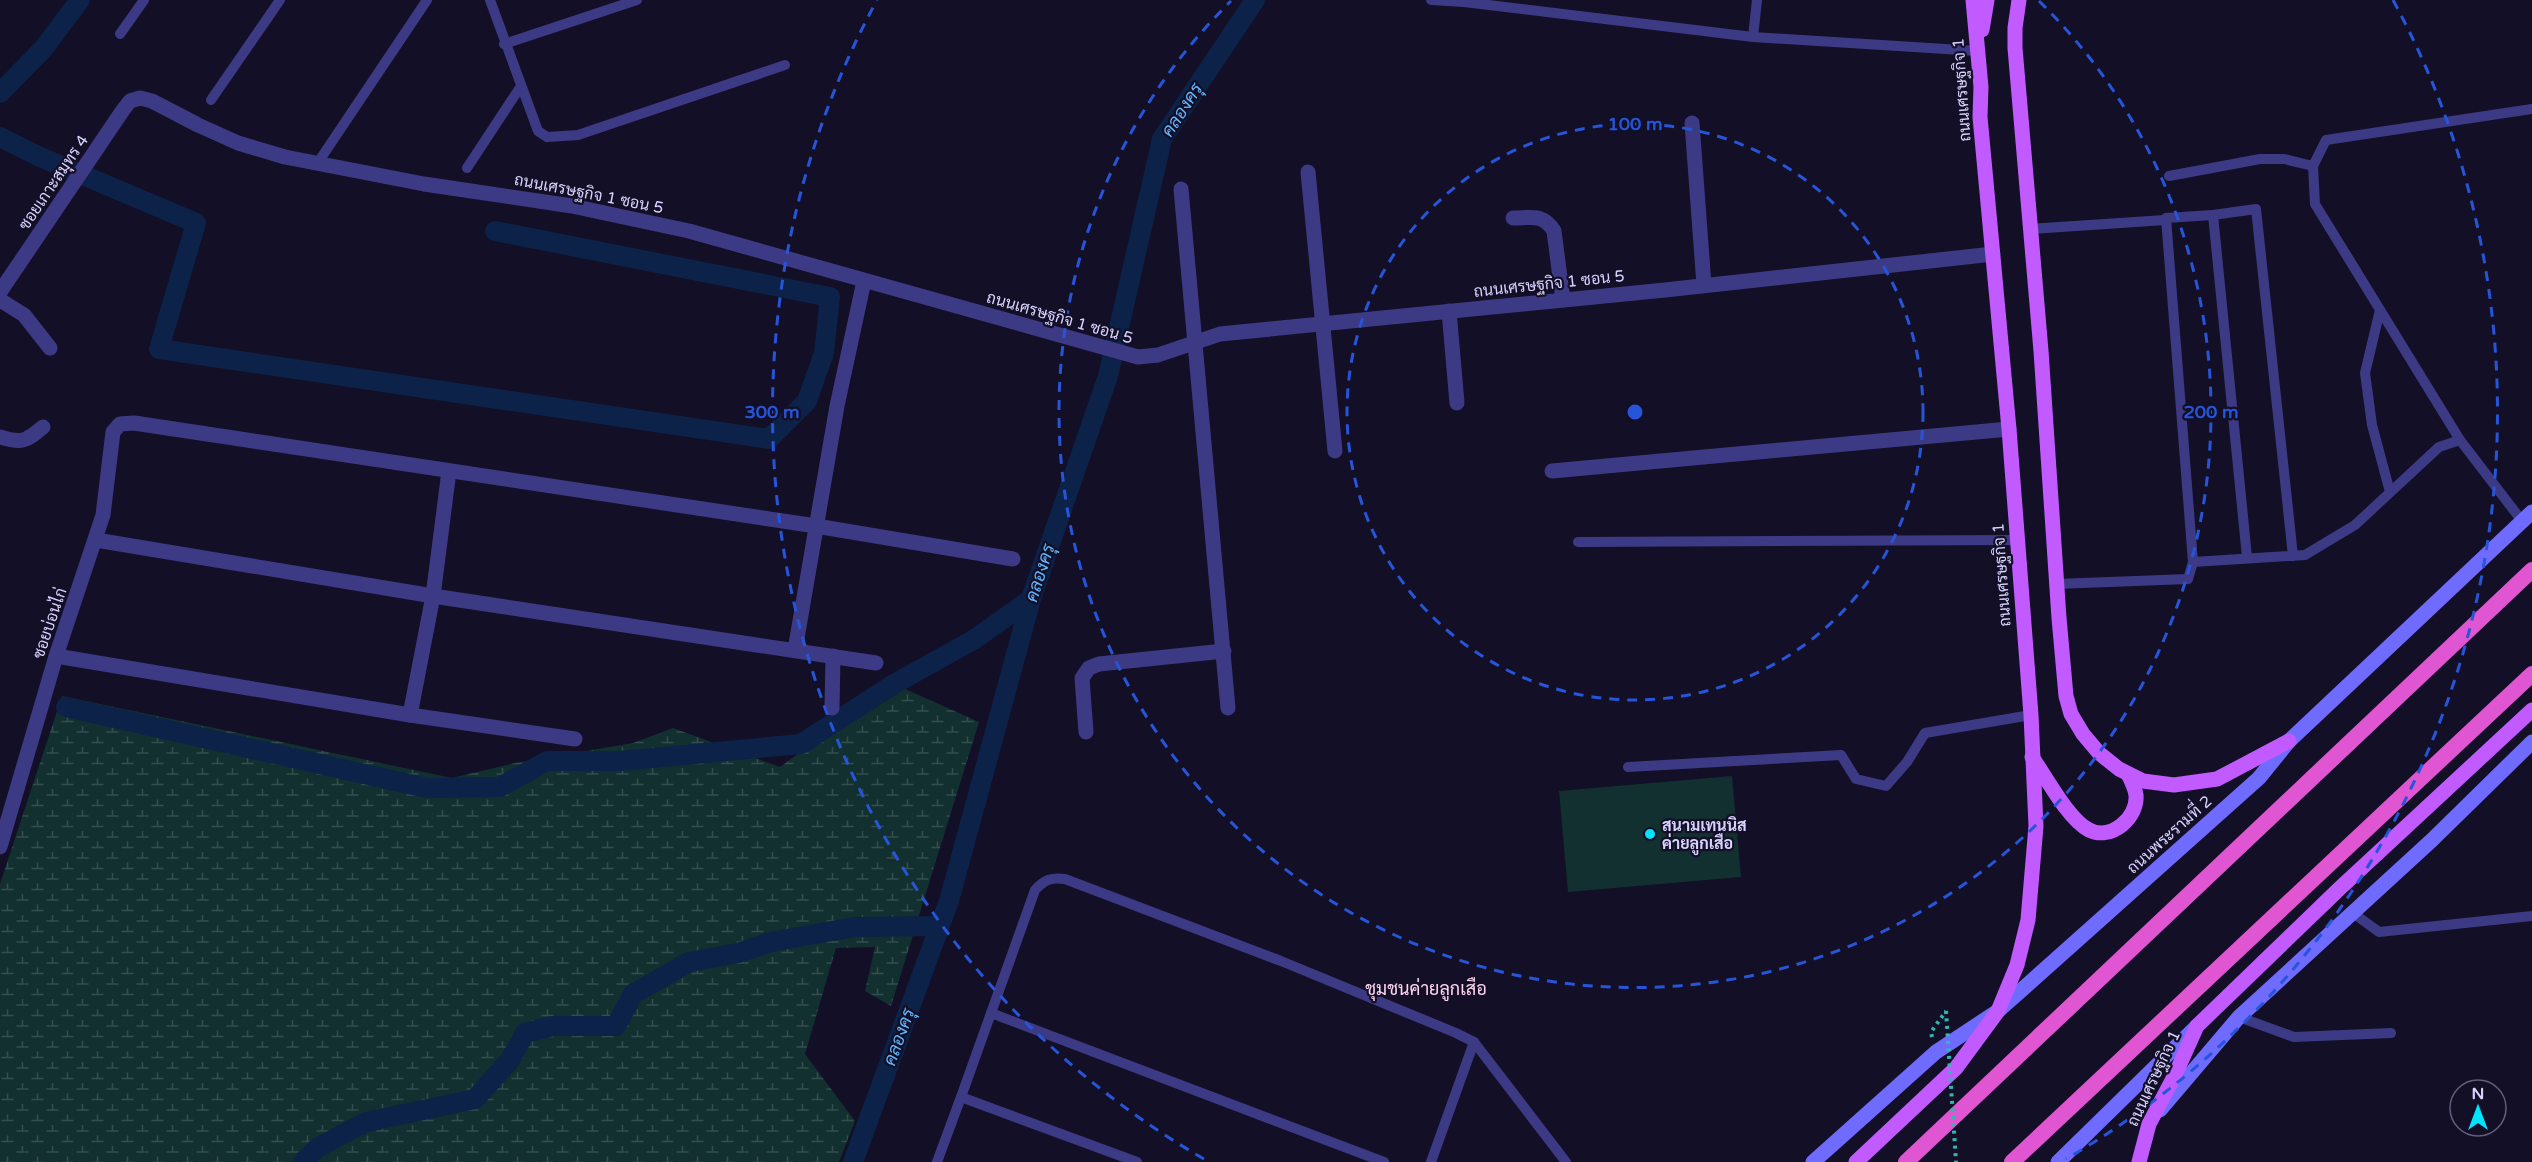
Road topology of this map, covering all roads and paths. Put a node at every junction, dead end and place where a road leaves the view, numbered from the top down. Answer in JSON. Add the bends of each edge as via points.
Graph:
{"nodes":[{"id":1,"x":144,"y":0,"type":"edge"},
{"id":2,"x":280,"y":0,"type":"edge"},
{"id":3,"x":427,"y":0,"type":"edge"},
{"id":4,"x":489,"y":0,"type":"edge"},
{"id":5,"x":637,"y":0,"type":"edge"},
{"id":6,"x":1431,"y":0,"type":"edge"},
{"id":7,"x":1757,"y":0,"type":"edge"},
{"id":8,"x":1973,"y":0,"type":"edge"},
{"id":9,"x":1987,"y":0,"type":"edge"},
{"id":10,"x":2019,"y":0,"type":"edge"},
{"id":11,"x":1464,"y":1,"type":"edge"},
{"id":12,"x":120,"y":34,"type":"dead end"},
{"id":13,"x":1753,"y":37,"type":"junction"},
{"id":14,"x":504,"y":44,"type":"junction"},
{"id":15,"x":1977,"y":51,"type":"junction"},
{"id":16,"x":785,"y":65,"type":"dead end"},
{"id":17,"x":521,"y":86,"type":"junction"},
{"id":18,"x":1981,"y":87,"type":"junction"},
{"id":19,"x":140,"y":98,"type":"joint"},
{"id":20,"x":211,"y":100,"type":"dead end"},
{"id":21,"x":2532,"y":109,"type":"edge"},
{"id":22,"x":1692,"y":123,"type":"dead end"},
{"id":23,"x":317,"y":164,"type":"junction"},
{"id":24,"x":2313,"y":166,"type":"junction"},
{"id":25,"x":467,"y":168,"type":"dead end"},
{"id":26,"x":1308,"y":172,"type":"dead end"},
{"id":27,"x":2169,"y":176,"type":"dead end"},
{"id":28,"x":1181,"y":189,"type":"dead end"},
{"id":29,"x":2213,"y":216,"type":"junction"},
{"id":30,"x":1512,"y":218,"type":"dead end"},
{"id":31,"x":2165,"y":220,"type":"junction"},
{"id":32,"x":2030,"y":229,"type":"junction"},
{"id":33,"x":1993,"y":254,"type":"junction"},
{"id":34,"x":864,"y":281,"type":"junction"},
{"id":35,"x":1704,"y":285,"type":"junction"},
{"id":36,"x":0,"y":292,"type":"edge"},
{"id":37,"x":0,"y":300,"type":"edge"},
{"id":38,"x":1563,"y":300,"type":"junction"},
{"id":39,"x":2380,"y":310,"type":"junction"},
{"id":40,"x":1449,"y":311,"type":"junction"},
{"id":41,"x":1324,"y":324,"type":"junction"},
{"id":42,"x":1197,"y":342,"type":"junction"},
{"id":43,"x":50,"y":348,"type":"dead end"},
{"id":44,"x":1457,"y":403,"type":"dead end"},
{"id":45,"x":43,"y":427,"type":"dead end"},
{"id":46,"x":2009,"y":429,"type":"junction"},
{"id":47,"x":0,"y":437,"type":"edge"},
{"id":48,"x":2460,"y":440,"type":"junction"},
{"id":49,"x":1335,"y":451,"type":"dead end"},
{"id":50,"x":449,"y":471,"type":"junction"},
{"id":51,"x":1552,"y":471,"type":"dead end"},
{"id":52,"x":2390,"y":492,"type":"junction"},
{"id":53,"x":2527,"y":516,"type":"edge"},
{"id":54,"x":816,"y":526,"type":"junction"},
{"id":55,"x":96,"y":540,"type":"junction"},
{"id":56,"x":2016,"y":540,"type":"junction"},
{"id":57,"x":1578,"y":543,"type":"dead end"},
{"id":58,"x":2294,"y":556,"type":"junction"},
{"id":59,"x":2247,"y":557,"type":"junction"},
{"id":60,"x":1014,"y":559,"type":"dead end"},
{"id":61,"x":2193,"y":562,"type":"junction"},
{"id":62,"x":2532,"y":570,"type":"edge"},
{"id":63,"x":2056,"y":584,"type":"junction"},
{"id":64,"x":433,"y":596,"type":"junction"},
{"id":65,"x":795,"y":650,"type":"junction"},
{"id":66,"x":1224,"y":651,"type":"junction"},
{"id":67,"x":56,"y":657,"type":"junction"},
{"id":68,"x":833,"y":657,"type":"junction"},
{"id":69,"x":876,"y":663,"type":"dead end"},
{"id":70,"x":2532,"y":675,"type":"edge"},
{"id":71,"x":832,"y":708,"type":"dead end"},
{"id":72,"x":1228,"y":708,"type":"dead end"},
{"id":73,"x":2532,"y":710,"type":"edge"},
{"id":74,"x":410,"y":715,"type":"junction"},
{"id":75,"x":2031,"y":715,"type":"junction"},
{"id":76,"x":1086,"y":732,"type":"dead end"},
{"id":77,"x":575,"y":739,"type":"dead end"},
{"id":78,"x":2289,"y":741,"type":"junction"},
{"id":79,"x":2532,"y":742,"type":"edge"},
{"id":80,"x":2032,"y":757,"type":"junction"},
{"id":81,"x":1628,"y":767,"type":"dead end"},
{"id":82,"x":2128,"y":774,"type":"junction"},
{"id":83,"x":0,"y":847,"type":"edge"},
{"id":84,"x":2353,"y":913,"type":"junction"},
{"id":85,"x":2532,"y":916,"type":"edge"},
{"id":86,"x":1946,"y":1011,"type":"dead end"},
{"id":87,"x":1998,"y":1011,"type":"junction"},
{"id":88,"x":991,"y":1013,"type":"junction"},
{"id":89,"x":2239,"y":1017,"type":"junction"},
{"id":90,"x":2197,"y":1026,"type":"junction"},
{"id":91,"x":2391,"y":1033,"type":"dead end"},
{"id":92,"x":1474,"y":1042,"type":"junction"},
{"id":93,"x":961,"y":1097,"type":"junction"},
{"id":94,"x":2149,"y":1124,"type":"junction"},
{"id":95,"x":937,"y":1162,"type":"edge"},
{"id":96,"x":1137,"y":1162,"type":"edge"},
{"id":97,"x":1384,"y":1162,"type":"edge"},
{"id":98,"x":1431,"y":1162,"type":"edge"},
{"id":99,"x":1566,"y":1162,"type":"edge"},
{"id":100,"x":1813,"y":1162,"type":"edge"},
{"id":101,"x":1856,"y":1162,"type":"edge"},
{"id":102,"x":1906,"y":1162,"type":"edge"},
{"id":103,"x":1956,"y":1162,"type":"edge"},
{"id":104,"x":2012,"y":1162,"type":"edge"},
{"id":105,"x":2058,"y":1162,"type":"edge"},
{"id":106,"x":2139,"y":1162,"type":"edge"}],
"edges":[{"from":1,"to":12,"type":"lane"},
{"from":2,"to":20,"type":"lane"},
{"from":3,"to":23,"type":"lane"},
{"from":4,"to":14,"type":"lane"},
{"from":5,"to":14,"type":"lane"},
{"from":6,"to":11,"type":"lane"},
{"from":7,"to":13,"type":"lane"},
{"from":8,"to":15,"type":"main road","name":"ถนนเศรษฐกิจ 1"},
{"from":9,"to":18,"type":"main road","via":[[1982,28]]},
{"from":10,"to":32,"type":"main road","via":[[2015,48]]},
{"from":11,"to":13,"type":"lane"},
{"from":13,"to":15,"type":"lane"},
{"from":14,"to":17,"type":"lane"},
{"from":15,"to":18,"type":"main road","name":"ถนนเศรษฐกิจ 1"},
{"from":16,"to":17,"type":"lane","via":[[578,135],[558,138],[548,138],[538,131]]},
{"from":17,"to":25,"type":"lane"},
{"from":18,"to":33,"type":"main road","name":"ถนนเศรษฐกิจ 1","via":[[1980,117]]},
{"from":19,"to":23,"type":"street","name":"ถนนเศรษฐกิจ 1 ซอน 5","via":[[152,100],[238,142]]},
{"from":19,"to":36,"type":"street","name":"ซอยเกาะสมุทร 4","via":[[130,101],[123,110]]},
{"from":21,"to":24,"type":"lane","via":[[2326,140]]},
{"from":22,"to":35,"type":"street"},
{"from":23,"to":34,"type":"street","name":"ถนนเศรษฐกิจ 1 ซอน 5","via":[[618,215]]},
{"from":24,"to":27,"type":"lane","via":[[2284,159],[2260,159]]},
{"from":24,"to":39,"type":"lane","via":[[2315,204]]},
{"from":26,"to":41,"type":"street"},
{"from":28,"to":42,"type":"street"},
{"from":29,"to":31,"type":"lane","via":[[2170,216]]},
{"from":29,"to":58,"type":"lane","via":[[2256,209]]},
{"from":29,"to":59,"type":"lane"},
{"from":30,"to":38,"type":"street","via":[[1538,218],[1550,224]]},
{"from":31,"to":32,"type":"lane"},
{"from":31,"to":61,"type":"lane"},
{"from":32,"to":63,"type":"main road"},
{"from":33,"to":35,"type":"street","name":"ถนนเศรษฐกิจ 1 ซอน 5"},
{"from":33,"to":46,"type":"main road","name":"ถนนเศรษฐกิจ 1"},
{"from":34,"to":42,"type":"street","name":"ถนนเศรษฐกิจ 1 ซอน 5","via":[[1138,357]]},
{"from":34,"to":54,"type":"street"},
{"from":35,"to":38,"type":"street","name":"ถนนเศรษฐกิจ 1 ซอน 5"},
{"from":37,"to":43,"type":"street","via":[[24,315]]},
{"from":38,"to":40,"type":"street","name":"ถนนเศรษฐกิจ 1 ซอน 5"},
{"from":39,"to":48,"type":"lane"},
{"from":39,"to":52,"type":"lane","via":[[2365,373],[2372,425]]},
{"from":40,"to":41,"type":"street","name":"ถนนเศรษฐกิจ 1 ซอน 5"},
{"from":40,"to":44,"type":"street"},
{"from":41,"to":42,"type":"street","name":"ถนนเศรษฐกิจ 1 ซอน 5","via":[[1220,334]]},
{"from":41,"to":49,"type":"street"},
{"from":42,"to":66,"type":"street"},
{"from":45,"to":47,"type":"street","via":[[21,442]]},
{"from":46,"to":51,"type":"street"},
{"from":46,"to":56,"type":"main road","name":"ถนนเศรษฐกิจ 1"},
{"from":48,"to":52,"type":"lane","via":[[2439,447]]},
{"from":48,"to":53,"type":"lane"},
{"from":50,"to":54,"type":"street"},
{"from":50,"to":55,"type":"street","name":"ซอยบ่อนไก่","via":[[120,424],[113,432],[103,515]]},
{"from":50,"to":64,"type":"street"},
{"from":52,"to":58,"type":"lane","via":[[2355,525],[2305,555]]},
{"from":53,"to":78,"type":"main road","name":"ถนนพระรามที่ 2"},
{"from":54,"to":60,"type":"street"},
{"from":54,"to":65,"type":"street"},
{"from":55,"to":64,"type":"street"},
{"from":55,"to":67,"type":"street","name":"ซอยบ่อนไก่"},
{"from":56,"to":57,"type":"lane"},
{"from":56,"to":75,"type":"main road","name":"ถนนเศรษฐกิจ 1"},
{"from":58,"to":59,"type":"lane"},
{"from":59,"to":61,"type":"lane"},
{"from":61,"to":63,"type":"lane","via":[[2188,579]]},
{"from":62,"to":102,"type":"highway"},
{"from":63,"to":82,"type":"main road","via":[[2071,714],[2099,753]]},
{"from":64,"to":65,"type":"street"},
{"from":64,"to":74,"type":"street"},
{"from":65,"to":68,"type":"street"},
{"from":66,"to":72,"type":"street"},
{"from":66,"to":76,"type":"street","via":[[1089,668],[1082,678]]},
{"from":67,"to":74,"type":"street"},
{"from":67,"to":83,"type":"street","name":"ซอยบ่อนไก่"},
{"from":68,"to":69,"type":"street"},
{"from":68,"to":71,"type":"street"},
{"from":70,"to":104,"type":"highway"},
{"from":73,"to":90,"type":"main road","name":"ถนนเศรษฐกิจ 1"},
{"from":74,"to":77,"type":"street"},
{"from":75,"to":80,"type":"main road","name":"ถนนเศรษฐกิจ 1"},
{"from":75,"to":81,"type":"lane","via":[[1925,733],[1886,786],[1856,779],[1840,755]]},
{"from":78,"to":82,"type":"main road","via":[[2217,779],[2174,785],[2143,781]]},
{"from":78,"to":87,"type":"main road","name":"ถนนพระรามที่ 2","via":[[2259,778]]},
{"from":79,"to":84,"type":"main road"},
{"from":80,"to":82,"type":"main road","via":[[2076,819],[2098,833],[2118,828],[2134,812],[2136,794]]},
{"from":80,"to":87,"type":"main road","name":"ถนนเศรษฐกิจ 1","via":[[2036,826],[2028,920],[2017,965]]},
{"from":84,"to":85,"type":"lane","via":[[2379,932]]},
{"from":84,"to":89,"type":"main road"},
{"from":86,"to":103,"type":"path","bridge":true},
{"from":87,"to":100,"type":"main road","name":"ถนนพระรามที่ 2","via":[[1936,1052]]},
{"from":87,"to":101,"type":"main road","name":"ถนนเศรษฐกิจ 1","via":[[1956,1068]]},
{"from":88,"to":92,"type":"lane","via":[[1035,890],[1054,878],[1281,961]]},
{"from":88,"to":93,"type":"lane"},
{"from":88,"to":97,"type":"lane"},
{"from":89,"to":91,"type":"lane","via":[[2294,1037]]},
{"from":89,"to":94,"type":"main road"},
{"from":90,"to":94,"type":"main road","name":"ถนนเศรษฐกิจ 1"},
{"from":90,"to":105,"type":"main road"},
{"from":92,"to":98,"type":"lane"},
{"from":92,"to":99,"type":"lane"},
{"from":93,"to":95,"type":"lane"},
{"from":93,"to":96,"type":"lane"},
{"from":94,"to":106,"type":"main road","name":"ถนนเศรษฐกิจ 1"}]}
